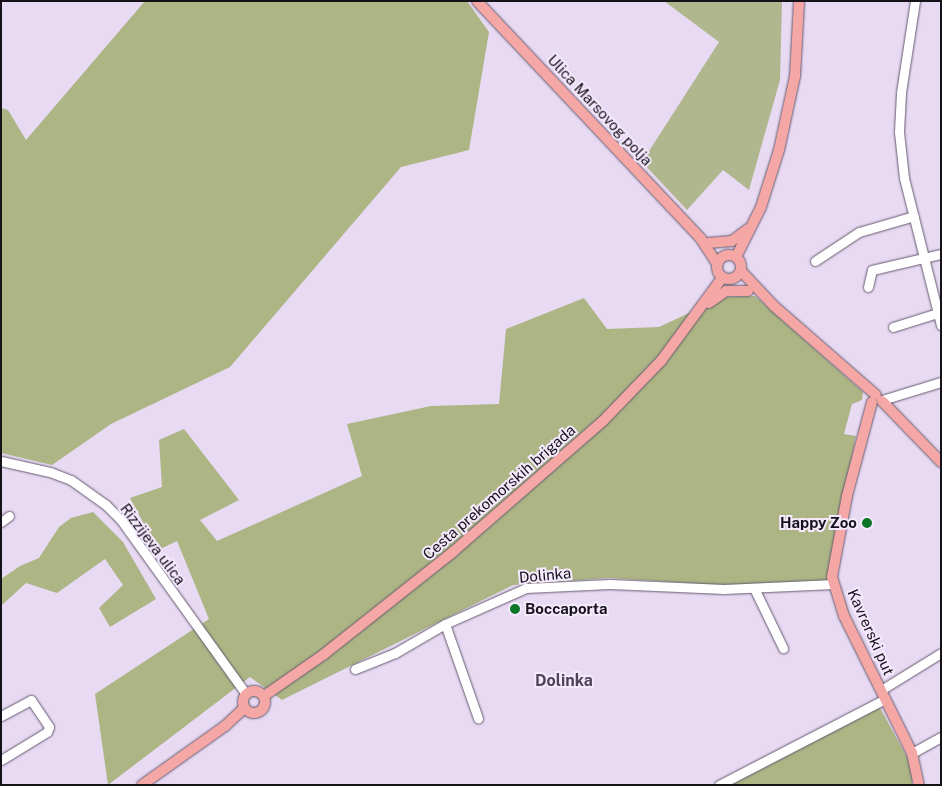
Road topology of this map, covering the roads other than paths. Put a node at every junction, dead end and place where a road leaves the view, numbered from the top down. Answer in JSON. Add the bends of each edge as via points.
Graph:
{"nodes":[{"id":1,"x":477,"y":1,"type":"edge"},
{"id":2,"x":799,"y":1,"type":"edge"},
{"id":3,"x":915,"y":1,"type":"edge"},
{"id":4,"x":914,"y":216,"type":"junction"},
{"id":5,"x":754,"y":223,"type":"junction"},
{"id":6,"x":704,"y":241,"type":"junction"},
{"id":7,"x":941,"y":254,"type":"edge"},
{"id":8,"x":725,"y":256,"type":"junction"},
{"id":9,"x":736,"y":257,"type":"junction"},
{"id":10,"x":925,"y":258,"type":"junction"},
{"id":11,"x":815,"y":261,"type":"dead end"},
{"id":12,"x":717,"y":264,"type":"junction"},
{"id":13,"x":741,"y":271,"type":"junction"},
{"id":14,"x":728,"y":278,"type":"junction"},
{"id":15,"x":868,"y":287,"type":"dead end"},
{"id":16,"x":748,"y":291,"type":"junction"},
{"id":17,"x":774,"y":306,"type":"junction"},
{"id":18,"x":702,"y":308,"type":"junction"},
{"id":19,"x":939,"y":313,"type":"edge"},
{"id":20,"x":941,"y":326,"type":"edge"},
{"id":21,"x":893,"y":327,"type":"dead end"},
{"id":22,"x":941,"y":382,"type":"edge"},
{"id":23,"x":878,"y":401,"type":"junction"},
{"id":24,"x":1,"y":460,"type":"edge"},
{"id":25,"x":941,"y":462,"type":"edge"},
{"id":26,"x":834,"y":584,"type":"junction"},
{"id":27,"x":754,"y":588,"type":"junction"},
{"id":28,"x":445,"y":624,"type":"junction"},
{"id":29,"x":783,"y":648,"type":"dead end"},
{"id":30,"x":941,"y":653,"type":"edge"},
{"id":31,"x":355,"y":668,"type":"dead end"},
{"id":32,"x":246,"y":694,"type":"junction"},
{"id":33,"x":883,"y":695,"type":"junction"},
{"id":34,"x":264,"y":696,"type":"junction"},
{"id":35,"x":244,"y":708,"type":"junction"},
{"id":36,"x":3,"y":715,"type":"edge"},
{"id":37,"x":478,"y":718,"type":"dead end"},
{"id":38,"x":941,"y":737,"type":"edge"},
{"id":39,"x":912,"y":754,"type":"junction"},
{"id":40,"x":1,"y":760,"type":"edge"},
{"id":41,"x":142,"y":785,"type":"edge"},
{"id":42,"x":719,"y":785,"type":"edge"},
{"id":43,"x":919,"y":785,"type":"edge"}],
"edges":[{"from":1,"to":6,"type":"main road","name":"Ulica Marsovog polja"},
{"from":2,"to":5,"type":"main road","via":[[797,54],[790,105],[779,150]]},
{"from":3,"to":4,"type":"street","via":[[900,118],[904,178]]},
{"from":4,"to":10,"type":"street"},
{"from":4,"to":11,"type":"street","via":[[859,232]]},
{"from":5,"to":6,"type":"main road","via":[[732,241]]},
{"from":5,"to":9,"type":"main road"},
{"from":6,"to":8,"type":"main road","name":"Ulica Marsovog polja"},
{"from":6,"to":12,"type":"main road","name":"Ulica Marsovog polja"},
{"from":7,"to":10,"type":"street"},
{"from":8,"to":9,"type":"main road"},
{"from":8,"to":12,"type":"main road"},
{"from":9,"to":13,"type":"main road"},
{"from":10,"to":15,"type":"street","via":[[872,270]]},
{"from":10,"to":19,"type":"street"},
{"from":12,"to":14,"type":"main road","name":"Ulica Marsovog polja"},
{"from":13,"to":14,"type":"main road","name":"Cesta prekomorskih brigada"},
{"from":13,"to":17,"type":"main road"},
{"from":14,"to":16,"type":"main road"},
{"from":14,"to":18,"type":"main road","name":"Cesta prekomorskih brigada"},
{"from":16,"to":17,"type":"main road"},
{"from":16,"to":18,"type":"main road","via":[[726,292]]},
{"from":17,"to":23,"type":"main road"},
{"from":18,"to":34,"type":"main road","name":"Cesta prekomorskih brigada","via":[[642,381],[564,456],[382,609]]},
{"from":19,"to":20,"type":"street"},
{"from":19,"to":21,"type":"street"},
{"from":22,"to":23,"type":"street"},
{"from":23,"to":25,"type":"main road"},
{"from":23,"to":26,"type":"main road","name":"Kavrerski put","via":[[847,496],[832,566]]},
{"from":24,"to":32,"type":"street","name":"Rizzijeva ulica","via":[[64,477],[106,505],[121,520]]},
{"from":26,"to":27,"type":"street","name":"Dolinka"},
{"from":26,"to":33,"type":"main road","name":"Kavrerski put","via":[[844,616]]},
{"from":27,"to":28,"type":"street","name":"Dolinka","via":[[610,584],[526,588]]},
{"from":27,"to":29,"type":"street"},
{"from":28,"to":31,"type":"street","name":"Dolinka","via":[[395,653]]},
{"from":28,"to":37,"type":"street"},
{"from":30,"to":33,"type":"street","name":"Kavrerski put"},
{"from":32,"to":34,"type":"main road","via":[[256,690]]},
{"from":32,"to":35,"type":"main road","via":[[242,699]]},
{"from":33,"to":39,"type":"main road","name":"Kavrerski put"},
{"from":33,"to":42,"type":"street"},
{"from":34,"to":35,"type":"main road","via":[[265,705],[260,712],[251,713]]},
{"from":35,"to":41,"type":"main road","via":[[195,749]]},
{"from":36,"to":40,"type":"street","via":[[32,700],[49,728]]},
{"from":38,"to":39,"type":"street"},
{"from":39,"to":43,"type":"main road","name":"Kavrerski put"}]}
